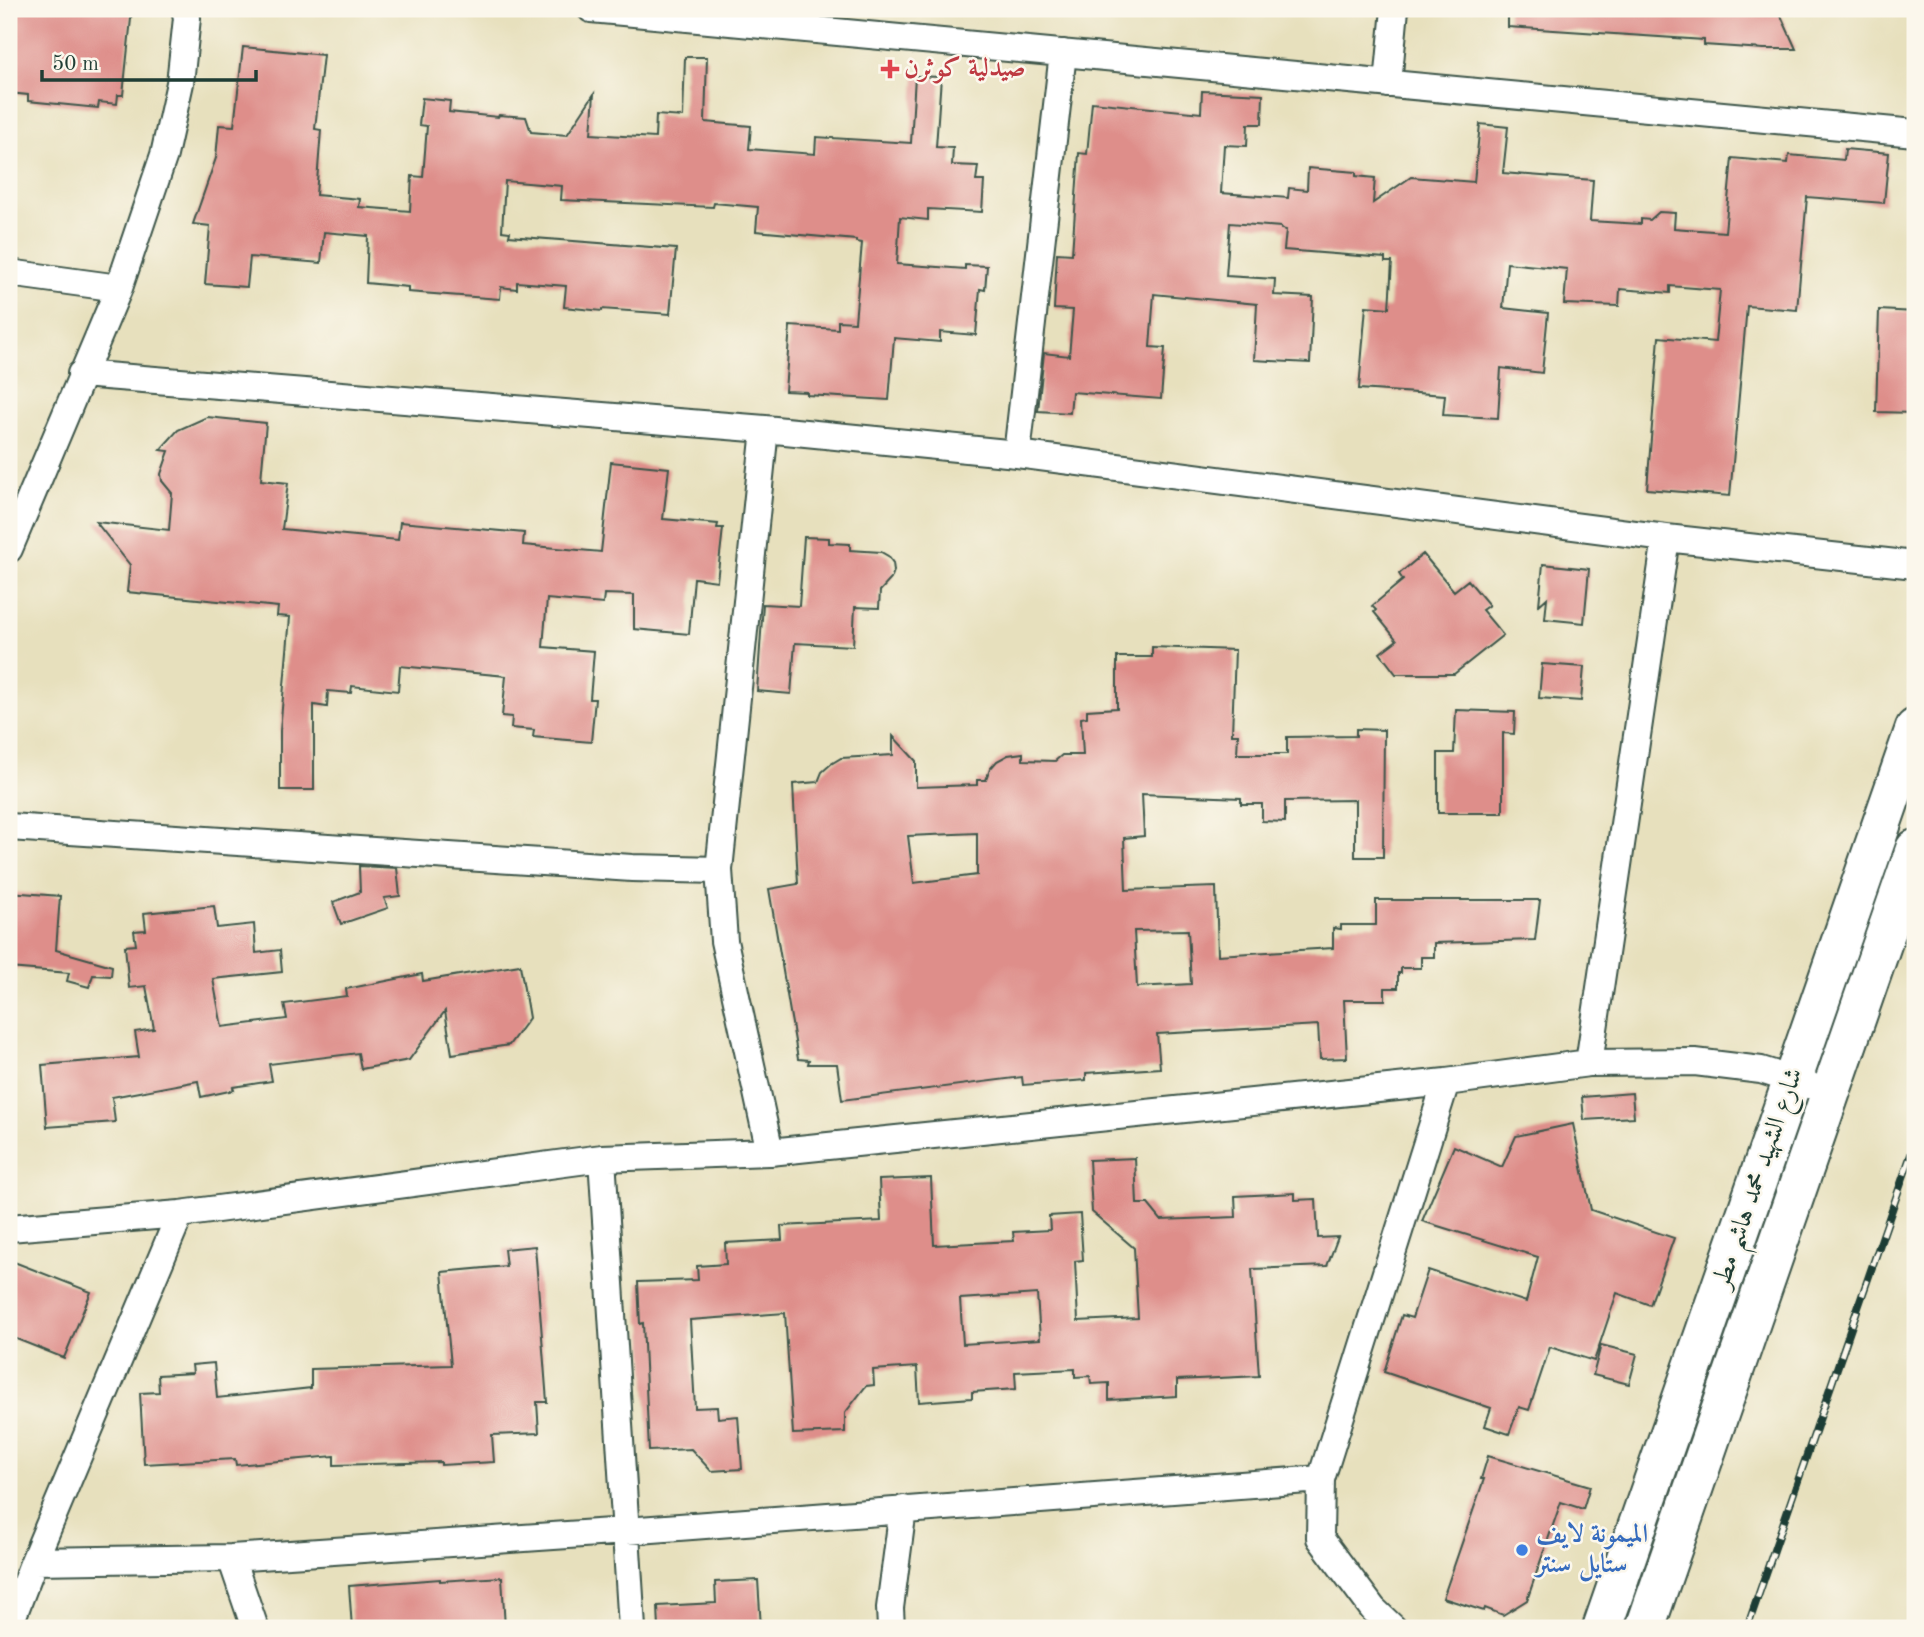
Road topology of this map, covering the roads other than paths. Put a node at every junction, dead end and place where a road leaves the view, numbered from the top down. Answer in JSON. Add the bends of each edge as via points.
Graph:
{"nodes":[{"id":1,"x":185,"y":9,"type":"edge"},
{"id":2,"x":591,"y":9,"type":"edge"},
{"id":3,"x":1395,"y":9,"type":"edge"},
{"id":4,"x":829,"y":20,"type":"edge"},
{"id":5,"x":1063,"y":53,"type":"junction"},
{"id":6,"x":1388,"y":83,"type":"junction"},
{"id":7,"x":1915,"y":133,"type":"edge"},
{"id":8,"x":9,"y":273,"type":"edge"},
{"id":9,"x":119,"y":288,"type":"junction"},
{"id":10,"x":81,"y":374,"type":"junction"},
{"id":11,"x":765,"y":429,"type":"junction"},
{"id":12,"x":1017,"y":454,"type":"junction"},
{"id":13,"x":1666,"y":537,"type":"junction"},
{"id":14,"x":9,"y":549,"type":"edge"},
{"id":15,"x":1915,"y":565,"type":"edge"},
{"id":16,"x":1915,"y":728,"type":"edge"},
{"id":17,"x":9,"y":827,"type":"edge"},
{"id":18,"x":1915,"y":849,"type":"edge"},
{"id":19,"x":719,"y":870,"type":"junction"},
{"id":20,"x":1589,"y":1063,"type":"junction"},
{"id":21,"x":1793,"y":1080,"type":"junction"},
{"id":22,"x":1446,"y":1082,"type":"junction"},
{"id":23,"x":1831,"y":1092,"type":"junction"},
{"id":24,"x":770,"y":1152,"type":"junction"},
{"id":25,"x":602,"y":1158,"type":"junction"},
{"id":26,"x":180,"y":1214,"type":"junction"},
{"id":27,"x":9,"y":1228,"type":"edge"},
{"id":28,"x":1321,"y":1479,"type":"junction"},
{"id":29,"x":903,"y":1509,"type":"junction"},
{"id":30,"x":626,"y":1531,"type":"junction"},
{"id":31,"x":231,"y":1558,"type":"junction"},
{"id":32,"x":34,"y":1562,"type":"junction"},
{"id":33,"x":9,"y":1626,"type":"edge"},
{"id":34,"x":255,"y":1628,"type":"edge"},
{"id":35,"x":632,"y":1628,"type":"edge"},
{"id":36,"x":891,"y":1628,"type":"edge"},
{"id":37,"x":1393,"y":1628,"type":"edge"},
{"id":38,"x":1602,"y":1628,"type":"edge"},
{"id":39,"x":1645,"y":1628,"type":"edge"}],
"edges":[{"from":1,"to":9,"type":"street","via":[[180,83],[164,155]]},
{"from":2,"to":4,"type":"street"},
{"from":3,"to":6,"type":"street"},
{"from":4,"to":5,"type":"street"},
{"from":5,"to":6,"type":"street"},
{"from":5,"to":12,"type":"street"},
{"from":6,"to":7,"type":"street"},
{"from":8,"to":9,"type":"street"},
{"from":9,"to":10,"type":"street"},
{"from":10,"to":11,"type":"street"},
{"from":10,"to":14,"type":"street"},
{"from":11,"to":12,"type":"street"},
{"from":11,"to":19,"type":"street"},
{"from":12,"to":13,"type":"street"},
{"from":13,"to":15,"type":"street"},
{"from":13,"to":20,"type":"street"},
{"from":16,"to":21,"type":"main road","name":"شارع الشهيد محمد هاشم مطر"},
{"from":17,"to":19,"type":"street"},
{"from":18,"to":23,"type":"main road","name":"شارع الشهيد محمد هاشم مطر"},
{"from":19,"to":24,"type":"street","via":[[724,941]]},
{"from":20,"to":21,"type":"street","via":[[1695,1062],[1761,1070]]},
{"from":20,"to":22,"type":"street"},
{"from":21,"to":23,"type":"street"},
{"from":21,"to":38,"type":"main road","name":"شارع الشهيد محمد هاشم مطر"},
{"from":22,"to":24,"type":"street"},
{"from":22,"to":28,"type":"street"},
{"from":23,"to":39,"type":"main road","name":"شارع الشهيد محمد هاشم مطر"},
{"from":24,"to":25,"type":"street"},
{"from":25,"to":26,"type":"street"},
{"from":25,"to":30,"type":"street"},
{"from":26,"to":27,"type":"street"},
{"from":26,"to":32,"type":"street"},
{"from":28,"to":29,"type":"street"},
{"from":28,"to":37,"type":"street","via":[[1320,1538],[1373,1609]]},
{"from":29,"to":30,"type":"street"},
{"from":29,"to":36,"type":"street"},
{"from":30,"to":31,"type":"street"},
{"from":30,"to":35,"type":"street"},
{"from":31,"to":32,"type":"street"},
{"from":31,"to":34,"type":"street"},
{"from":32,"to":33,"type":"street"}]}
